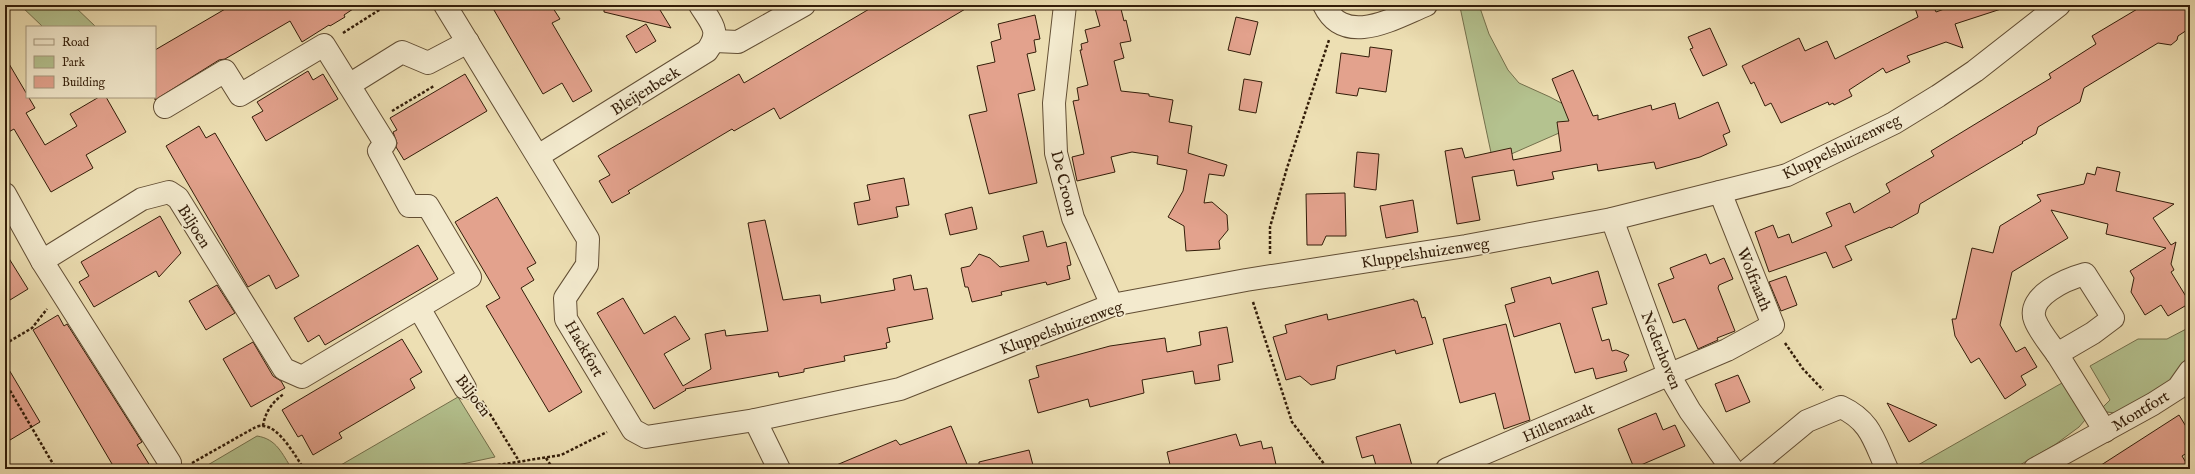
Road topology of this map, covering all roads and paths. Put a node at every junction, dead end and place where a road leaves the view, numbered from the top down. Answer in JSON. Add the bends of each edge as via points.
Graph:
{"nodes":[{"id":1,"x":387,"y":5,"type":"edge"},
{"id":2,"x":445,"y":5,"type":"edge"},
{"id":3,"x":700,"y":5,"type":"edge"},
{"id":4,"x":804,"y":5,"type":"edge"},
{"id":5,"x":1066,"y":5,"type":"edge"},
{"id":6,"x":1426,"y":5,"type":"edge"},
{"id":7,"x":2059,"y":5,"type":"edge"},
{"id":8,"x":1329,"y":13,"type":"edge"},
{"id":9,"x":715,"y":41,"type":"junction"},
{"id":10,"x":468,"y":42,"type":"junction"},
{"id":11,"x":324,"y":45,"type":"junction"},
{"id":12,"x":439,"y":83,"type":"dead end"},
{"id":13,"x":349,"y":85,"type":"junction"},
{"id":14,"x":165,"y":107,"type":"dead end"},
{"id":15,"x":372,"y":122,"type":"junction"},
{"id":16,"x":538,"y":156,"type":"junction"},
{"id":17,"x":1720,"y":192,"type":"junction"},
{"id":18,"x":5,"y":194,"type":"edge"},
{"id":19,"x":1612,"y":220,"type":"junction"},
{"id":20,"x":42,"y":261,"type":"junction"},
{"id":21,"x":1271,"y":277,"type":"junction"},
{"id":22,"x":1246,"y":280,"type":"junction"},
{"id":23,"x":61,"y":290,"type":"junction"},
{"id":24,"x":1112,"y":305,"type":"junction"},
{"id":25,"x":418,"y":308,"type":"junction"},
{"id":26,"x":1773,"y":326,"type":"junction"},
{"id":27,"x":5,"y":344,"type":"edge"},
{"id":28,"x":2057,"y":354,"type":"dead end"},
{"id":29,"x":2190,"y":371,"type":"edge"},
{"id":30,"x":1669,"y":375,"type":"junction"},
{"id":31,"x":302,"y":377,"type":"junction"},
{"id":32,"x":5,"y":382,"type":"edge"},
{"id":33,"x":6,"y":387,"type":"edge"},
{"id":34,"x":466,"y":388,"type":"joint"},
{"id":35,"x":1841,"y":408,"type":"junction"},
{"id":36,"x":627,"y":420,"type":"junction"},
{"id":37,"x":755,"y":420,"type":"junction"},
{"id":38,"x":263,"y":426,"type":"junction"},
{"id":39,"x":2105,"y":431,"type":"junction"},
{"id":40,"x":546,"y":458,"type":"junction"},
{"id":41,"x":519,"y":461,"type":"junction"},
{"id":42,"x":180,"y":464,"type":"joint"},
{"id":43,"x":56,"y":469,"type":"edge"},
{"id":44,"x":304,"y":469,"type":"edge"},
{"id":45,"x":473,"y":469,"type":"edge"},
{"id":46,"x":553,"y":469,"type":"edge"},
{"id":47,"x":779,"y":469,"type":"edge"},
{"id":48,"x":1328,"y":469,"type":"edge"},
{"id":49,"x":1447,"y":469,"type":"edge"},
{"id":50,"x":1732,"y":469,"type":"edge"},
{"id":51,"x":1749,"y":469,"type":"edge"},
{"id":52,"x":1887,"y":469,"type":"edge"},
{"id":53,"x":2035,"y":469,"type":"edge"}],
"edges":[{"from":1,"to":11,"type":"path"},
{"from":2,"to":10,"type":"street","name":"Hackfort"},
{"from":3,"to":9,"type":"street","via":[[714,29]]},
{"from":4,"to":9,"type":"street","via":[[738,42]]},
{"from":5,"to":24,"type":"street","name":"De Croon","via":[[1054,103],[1056,152],[1073,218]]},
{"from":6,"to":8,"type":"street","via":[[1378,25],[1348,27]]},
{"from":7,"to":17,"type":"street","name":"Kluppelshuizenweg","via":[[1975,71],[1894,123],[1787,175]]},
{"from":8,"to":21,"type":"path","via":[[1270,227]]},
{"from":9,"to":16,"type":"street","name":"Bleijenbeek","via":[[707,51]]},
{"from":10,"to":13,"type":"street","via":[[428,63],[402,52]]},
{"from":10,"to":16,"type":"street","name":"Hackfort"},
{"from":11,"to":13,"type":"street"},
{"from":11,"to":14,"type":"street","via":[[240,95],[225,71]]},
{"from":12,"to":15,"type":"path"},
{"from":13,"to":15,"type":"street"},
{"from":15,"to":25,"type":"street","via":[[385,143],[379,151],[409,206],[428,206],[470,277]]},
{"from":16,"to":36,"type":"street","name":"Hackfort","via":[[588,239],[587,265],[565,298],[566,319]]},
{"from":17,"to":19,"type":"street","name":"Kluppelshuizenweg"},
{"from":17,"to":26,"type":"street","name":"Wolfraath"},
{"from":18,"to":20,"type":"street"},
{"from":19,"to":21,"type":"street","name":"Kluppelshuizenweg"},
{"from":19,"to":30,"type":"street","name":"Nederhoven"},
{"from":20,"to":23,"type":"street"},
{"from":20,"to":31,"type":"street","name":"Biljoen","via":[[142,199],[169,192],[178,198],[284,369]]},
{"from":21,"to":22,"type":"street","name":"Kluppelshuizenweg"},
{"from":22,"to":24,"type":"street","name":"Kluppelshuizenweg"},
{"from":22,"to":48,"type":"path","via":[[1292,422]]},
{"from":23,"to":27,"type":"path","via":[[32,328]]},
{"from":23,"to":42,"type":"street"},
{"from":24,"to":37,"type":"street","name":"Kluppelshuizenweg","via":[[900,389]]},
{"from":25,"to":31,"type":"street"},
{"from":25,"to":34,"type":"street","name":"Biljoen"},
{"from":26,"to":30,"type":"street","name":"Wolfraath","via":[[1738,345]]},
{"from":26,"to":35,"type":"path","via":[[1803,369]]},
{"from":28,"to":39,"type":"street","name":"Montfort"},
{"from":29,"to":39,"type":"street","name":"Montfort","via":[[2178,388]]},
{"from":30,"to":49,"type":"street","name":"Hillenraadt"},
{"from":30,"to":50,"type":"street","name":"Nederhoven","via":[[1690,410]]},
{"from":31,"to":38,"type":"path","via":[[291,389],[274,400]]},
{"from":32,"to":33,"type":"path"},
{"from":33,"to":43,"type":"path"},
{"from":34,"to":41,"type":"path","name":"Biljoen","via":[[475,391]]},
{"from":35,"to":51,"type":"street","via":[[1807,421]]},
{"from":35,"to":52,"type":"street","via":[[1856,414],[1868,427]]},
{"from":36,"to":37,"type":"street","name":"Hackfort","via":[[634,430],[646,437]]},
{"from":36,"to":40,"type":"path","via":[[577,449]]},
{"from":37,"to":47,"type":"street"},
{"from":38,"to":42,"type":"path"},
{"from":38,"to":44,"type":"path","via":[[274,429]]},
{"from":39,"to":53,"type":"street","name":"Montfort"},
{"from":40,"to":41,"type":"path"},
{"from":40,"to":46,"type":"path"},
{"from":41,"to":45,"type":"path"}]}
